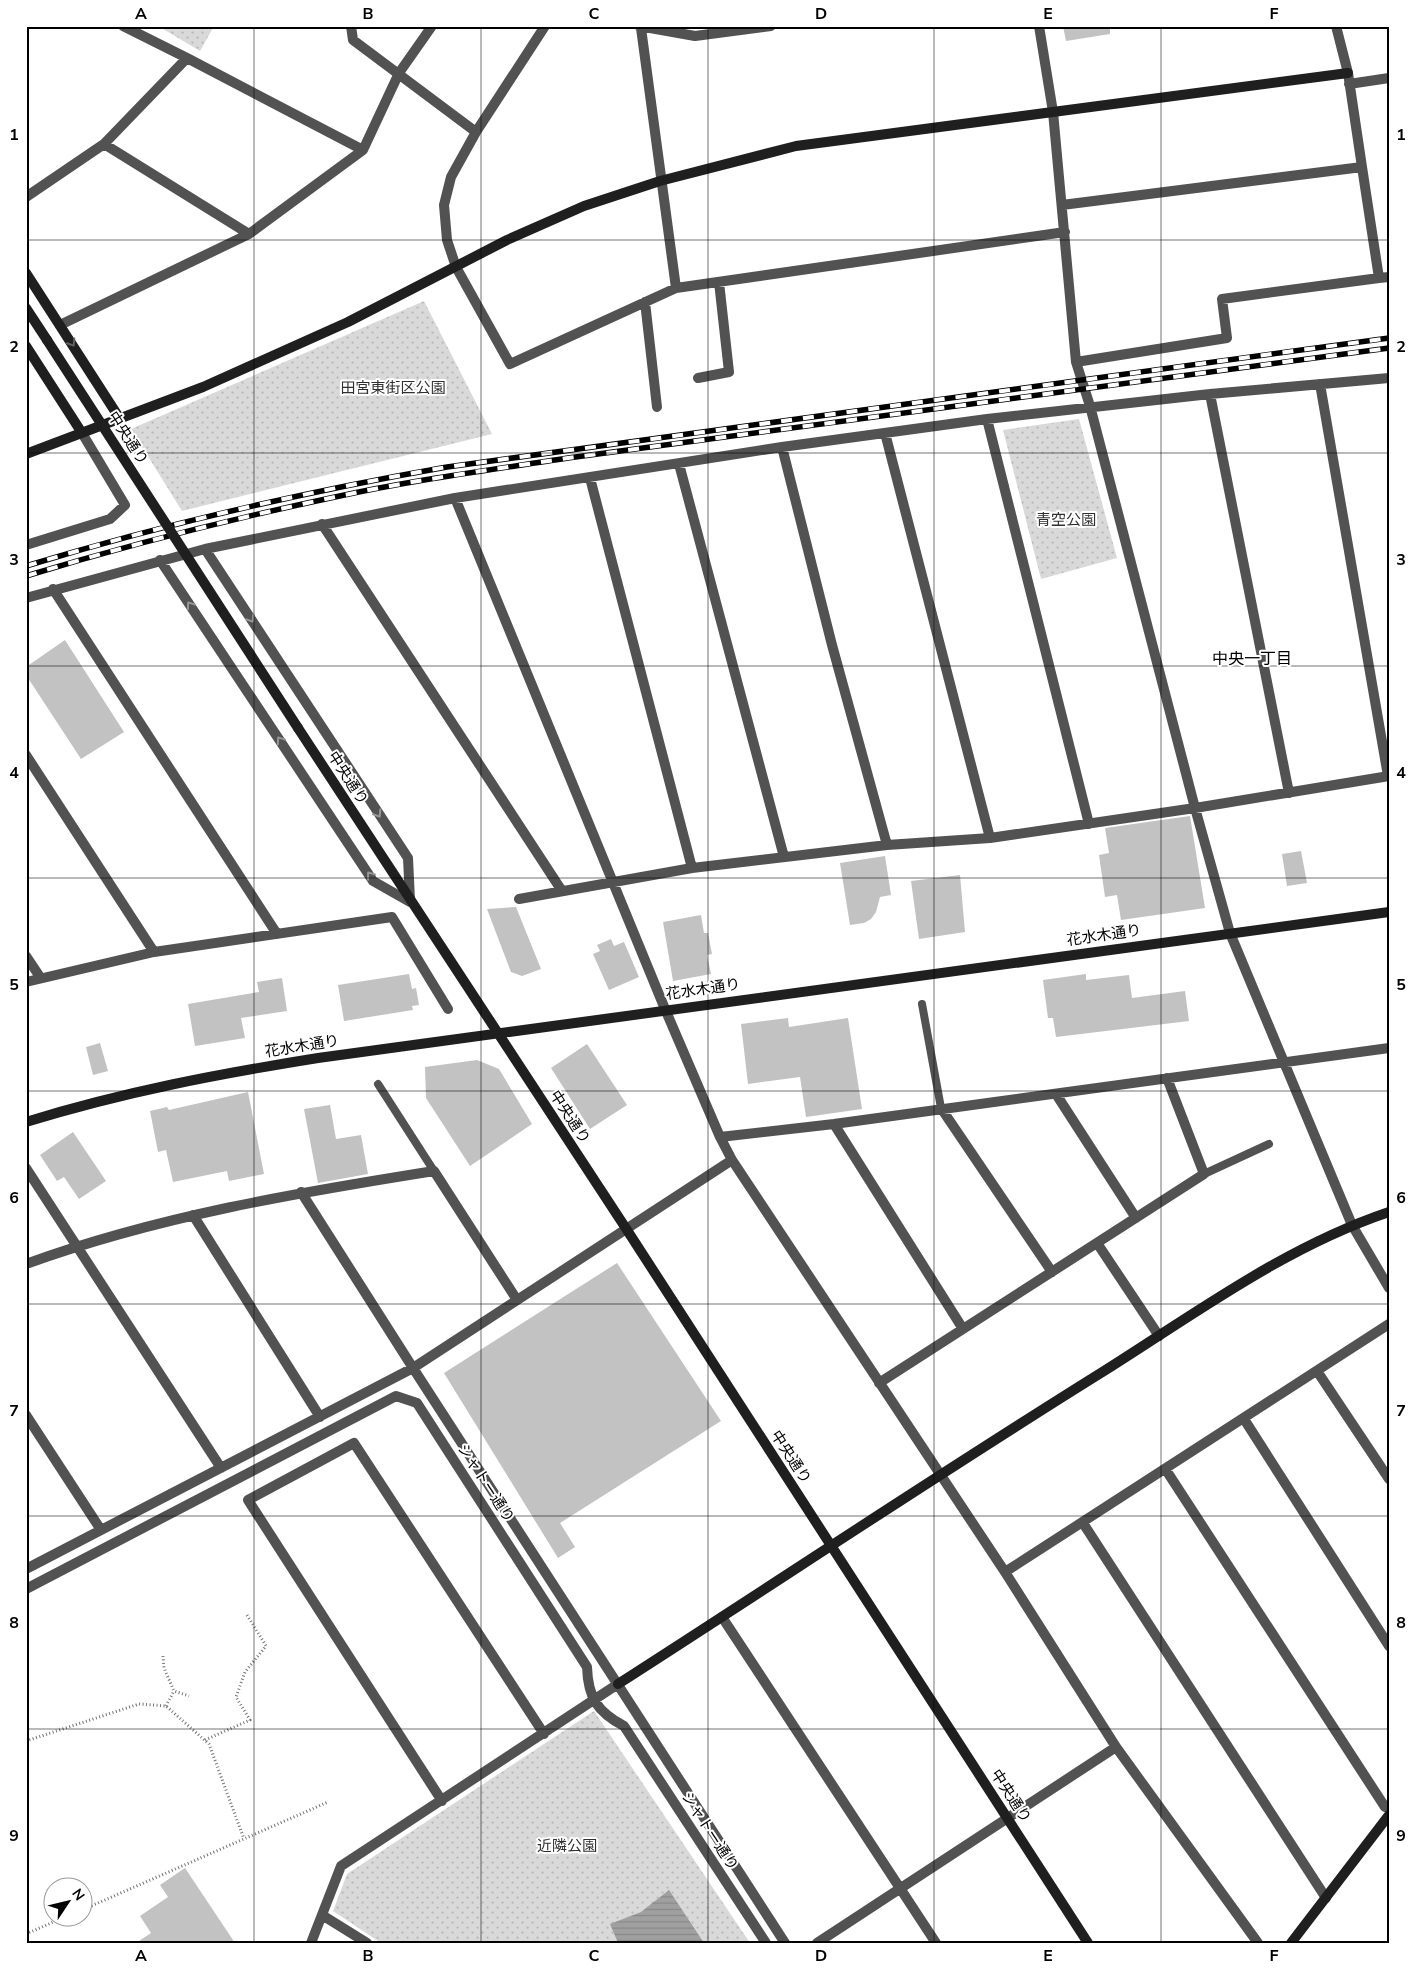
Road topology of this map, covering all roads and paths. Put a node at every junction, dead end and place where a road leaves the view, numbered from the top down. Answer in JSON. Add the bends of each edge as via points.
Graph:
{"nodes":[{"id":1,"x":124,"y":26,"type":"edge"},
{"id":2,"x":351,"y":26,"type":"edge"},
{"id":3,"x":432,"y":26,"type":"edge"},
{"id":4,"x":545,"y":26,"type":"edge"},
{"id":5,"x":772,"y":26,"type":"edge"},
{"id":6,"x":1039,"y":26,"type":"edge"},
{"id":7,"x":1336,"y":26,"type":"edge"},
{"id":8,"x":640,"y":27,"type":"edge"},
{"id":9,"x":697,"y":31,"type":"edge"},
{"id":10,"x":187,"y":58,"type":"junction"},
{"id":11,"x":399,"y":72,"type":"junction"},
{"id":12,"x":1348,"y":73,"type":"junction"},
{"id":13,"x":1389,"y":78,"type":"edge"},
{"id":14,"x":1349,"y":84,"type":"junction"},
{"id":15,"x":1053,"y":112,"type":"junction"},
{"id":16,"x":476,"y":132,"type":"junction"},
{"id":17,"x":104,"y":144,"type":"junction"},
{"id":18,"x":363,"y":150,"type":"junction"},
{"id":19,"x":1362,"y":167,"type":"junction"},
{"id":20,"x":660,"y":181,"type":"junction"},
{"id":21,"x":26,"y":197,"type":"edge"},
{"id":22,"x":1062,"y":205,"type":"junction"},
{"id":23,"x":1065,"y":232,"type":"junction"},
{"id":24,"x":249,"y":234,"type":"junction"},
{"id":25,"x":456,"y":267,"type":"junction"},
{"id":26,"x":26,"y":273,"type":"edge"},
{"id":27,"x":1384,"y":277,"type":"edge"},
{"id":28,"x":719,"y":282,"type":"junction"},
{"id":29,"x":676,"y":288,"type":"junction"},
{"id":30,"x":645,"y":302,"type":"junction"},
{"id":31,"x":26,"y":308,"type":"edge"},
{"id":32,"x":60,"y":325,"type":"junction"},
{"id":33,"x":26,"y":346,"type":"edge"},
{"id":34,"x":1076,"y":362,"type":"junction"},
{"id":35,"x":698,"y":378,"type":"dead end"},
{"id":36,"x":1389,"y":378,"type":"edge"},
{"id":37,"x":1320,"y":384,"type":"junction"},
{"id":38,"x":1210,"y":394,"type":"junction"},
{"id":39,"x":1090,"y":406,"type":"junction"},
{"id":40,"x":657,"y":407,"type":"dead end"},
{"id":41,"x":120,"y":419,"type":"junction"},
{"id":42,"x":987,"y":419,"type":"junction"},
{"id":43,"x":885,"y":433,"type":"junction"},
{"id":44,"x":82,"y":434,"type":"junction"},
{"id":45,"x":782,"y":448,"type":"junction"},
{"id":46,"x":26,"y":454,"type":"edge"},
{"id":47,"x":678,"y":464,"type":"junction"},
{"id":48,"x":590,"y":478,"type":"junction"},
{"id":49,"x":455,"y":498,"type":"junction"},
{"id":50,"x":322,"y":524,"type":"junction"},
{"id":51,"x":26,"y":545,"type":"edge"},
{"id":52,"x":205,"y":549,"type":"junction"},
{"id":53,"x":160,"y":560,"type":"junction"},
{"id":54,"x":53,"y":589,"type":"junction"},
{"id":55,"x":26,"y":598,"type":"edge"},
{"id":56,"x":26,"y":755,"type":"edge"},
{"id":57,"x":1388,"y":776,"type":"edge"},
{"id":58,"x":1289,"y":792,"type":"junction"},
{"id":59,"x":1195,"y":808,"type":"junction"},
{"id":60,"x":1089,"y":824,"type":"junction"},
{"id":61,"x":990,"y":838,"type":"junction"},
{"id":62,"x":887,"y":846,"type":"junction"},
{"id":63,"x":784,"y":857,"type":"junction"},
{"id":64,"x":692,"y":868,"type":"junction"},
{"id":65,"x":615,"y":883,"type":"junction"},
{"id":66,"x":562,"y":892,"type":"junction"},
{"id":67,"x":519,"y":899,"type":"dead end"},
{"id":68,"x":410,"y":902,"type":"junction"},
{"id":69,"x":1389,"y":912,"type":"edge"},
{"id":70,"x":1230,"y":933,"type":"junction"},
{"id":71,"x":277,"y":934,"type":"junction"},
{"id":72,"x":154,"y":952,"type":"junction"},
{"id":73,"x":26,"y":956,"type":"edge"},
{"id":74,"x":40,"y":978,"type":"junction"},
{"id":75,"x":26,"y":982,"type":"edge"},
{"id":76,"x":922,"y":1004,"type":"dead end"},
{"id":77,"x":448,"y":1009,"type":"dead end"},
{"id":78,"x":665,"y":1009,"type":"junction"},
{"id":79,"x":497,"y":1032,"type":"junction"},
{"id":80,"x":1389,"y":1048,"type":"edge"},
{"id":81,"x":1283,"y":1062,"type":"junction"},
{"id":82,"x":1167,"y":1078,"type":"junction"},
{"id":83,"x":378,"y":1084,"type":"dead end"},
{"id":84,"x":1056,"y":1094,"type":"junction"},
{"id":85,"x":941,"y":1108,"type":"junction"},
{"id":86,"x":26,"y":1122,"type":"edge"},
{"id":87,"x":834,"y":1124,"type":"junction"},
{"id":88,"x":720,"y":1137,"type":"junction"},
{"id":89,"x":1269,"y":1144,"type":"dead end"},
{"id":90,"x":732,"y":1160,"type":"junction"},
{"id":91,"x":26,"y":1168,"type":"edge"},
{"id":92,"x":434,"y":1171,"type":"junction"},
{"id":93,"x":1204,"y":1174,"type":"junction"},
{"id":94,"x":301,"y":1192,"type":"junction"},
{"id":95,"x":1389,"y":1212,"type":"edge"},
{"id":96,"x":193,"y":1215,"type":"junction"},
{"id":97,"x":1136,"y":1218,"type":"junction"},
{"id":98,"x":1352,"y":1225,"type":"junction"},
{"id":99,"x":626,"y":1230,"type":"junction"},
{"id":100,"x":1098,"y":1243,"type":"junction"},
{"id":101,"x":76,"y":1246,"type":"junction"},
{"id":102,"x":26,"y":1264,"type":"edge"},
{"id":103,"x":1052,"y":1272,"type":"junction"},
{"id":104,"x":1389,"y":1288,"type":"edge"},
{"id":105,"x":517,"y":1300,"type":"junction"},
{"id":106,"x":1389,"y":1324,"type":"edge"},
{"id":107,"x":963,"y":1329,"type":"junction"},
{"id":108,"x":1159,"y":1336,"type":"junction"},
{"id":109,"x":413,"y":1368,"type":"junction"},
{"id":110,"x":1317,"y":1371,"type":"junction"},
{"id":111,"x":879,"y":1383,"type":"junction"},
{"id":112,"x":26,"y":1414,"type":"edge"},
{"id":113,"x":320,"y":1418,"type":"junction"},
{"id":114,"x":1244,"y":1419,"type":"junction"},
{"id":115,"x":221,"y":1468,"type":"junction"},
{"id":116,"x":1166,"y":1470,"type":"junction"},
{"id":117,"x":940,"y":1476,"type":"junction"},
{"id":118,"x":1389,"y":1478,"type":"edge"},
{"id":119,"x":1083,"y":1523,"type":"junction"},
{"id":120,"x":102,"y":1530,"type":"junction"},
{"id":121,"x":831,"y":1547,"type":"junction"},
{"id":122,"x":26,"y":1569,"type":"edge"},
{"id":123,"x":1005,"y":1572,"type":"junction"},
{"id":124,"x":26,"y":1589,"type":"edge"},
{"id":125,"x":246,"y":1615,"type":"dead end"},
{"id":126,"x":722,"y":1618,"type":"junction"},
{"id":127,"x":1389,"y":1646,"type":"edge"},
{"id":128,"x":163,"y":1656,"type":"dead end"},
{"id":129,"x":618,"y":1684,"type":"junction"},
{"id":130,"x":174,"y":1691,"type":"junction"},
{"id":131,"x":189,"y":1696,"type":"dead end"},
{"id":132,"x":594,"y":1701,"type":"junction"},
{"id":133,"x":166,"y":1706,"type":"junction"},
{"id":134,"x":544,"y":1734,"type":"junction"},
{"id":135,"x":205,"y":1740,"type":"junction"},
{"id":136,"x":26,"y":1741,"type":"edge"},
{"id":137,"x":1116,"y":1747,"type":"junction"},
{"id":138,"x":442,"y":1801,"type":"junction"},
{"id":139,"x":328,"y":1802,"type":"dead end"},
{"id":140,"x":1389,"y":1808,"type":"edge"},
{"id":141,"x":1389,"y":1815,"type":"edge"},
{"id":142,"x":1007,"y":1818,"type":"junction"},
{"id":143,"x":244,"y":1839,"type":"junction"},
{"id":144,"x":898,"y":1888,"type":"junction"},
{"id":145,"x":1326,"y":1898,"type":"junction"},
{"id":146,"x":92,"y":1906,"type":"edge"},
{"id":147,"x":322,"y":1915,"type":"junction"},
{"id":148,"x":44,"y":1926,"type":"edge"},
{"id":149,"x":26,"y":1934,"type":"edge"},
{"id":150,"x":311,"y":1943,"type":"edge"},
{"id":151,"x":367,"y":1943,"type":"edge"},
{"id":152,"x":766,"y":1943,"type":"edge"},
{"id":153,"x":785,"y":1943,"type":"edge"},
{"id":154,"x":817,"y":1943,"type":"edge"},
{"id":155,"x":936,"y":1943,"type":"edge"},
{"id":156,"x":1088,"y":1943,"type":"edge"},
{"id":157,"x":1258,"y":1943,"type":"edge"},
{"id":158,"x":1291,"y":1943,"type":"edge"}],
"edges":[{"from":1,"to":10,"type":"street"},
{"from":2,"to":11,"type":"street","via":[[353,40]]},
{"from":3,"to":11,"type":"street"},
{"from":4,"to":16,"type":"street"},
{"from":5,"to":9,"type":"street"},
{"from":6,"to":15,"type":"street"},
{"from":7,"to":12,"type":"street"},
{"from":8,"to":9,"type":"street"},
{"from":8,"to":20,"type":"street"},
{"from":10,"to":17,"type":"street"},
{"from":10,"to":18,"type":"street"},
{"from":11,"to":16,"type":"street"},
{"from":11,"to":18,"type":"street"},
{"from":12,"to":14,"type":"street"},
{"from":12,"to":15,"type":"street"},
{"from":13,"to":14,"type":"street"},
{"from":14,"to":19,"type":"street"},
{"from":15,"to":20,"type":"street","via":[[796,146]]},
{"from":15,"to":22,"type":"street"},
{"from":16,"to":25,"type":"street","via":[[450,177],[444,205],[447,240]]},
{"from":17,"to":21,"type":"street"},
{"from":17,"to":24,"type":"street"},
{"from":18,"to":24,"type":"street"},
{"from":19,"to":22,"type":"street"},
{"from":19,"to":27,"type":"street"},
{"from":20,"to":25,"type":"street","via":[[584,206]]},
{"from":20,"to":29,"type":"street"},
{"from":22,"to":23,"type":"street"},
{"from":23,"to":28,"type":"street"},
{"from":23,"to":34,"type":"street"},
{"from":24,"to":32,"type":"street"},
{"from":25,"to":30,"type":"street","via":[[510,364]]},
{"from":25,"to":41,"type":"street","via":[[348,322],[203,387]]},
{"from":26,"to":32,"type":"street"},
{"from":27,"to":34,"type":"street","via":[[1222,299],[1227,338]]},
{"from":28,"to":29,"type":"street"},
{"from":28,"to":35,"type":"street","via":[[729,372]]},
{"from":29,"to":30,"type":"street"},
{"from":30,"to":40,"type":"street"},
{"from":31,"to":68,"type":"street","name":"中央通り","bridge":true},
{"from":32,"to":41,"type":"street","one_way":true},
{"from":33,"to":44,"type":"street"},
{"from":34,"to":39,"type":"street"},
{"from":36,"to":37,"type":"street"},
{"from":37,"to":38,"type":"street"},
{"from":37,"to":57,"type":"street"},
{"from":38,"to":39,"type":"street"},
{"from":38,"to":58,"type":"street"},
{"from":39,"to":42,"type":"street"},
{"from":39,"to":59,"type":"street"},
{"from":41,"to":44,"type":"street"},
{"from":42,"to":43,"type":"street"},
{"from":42,"to":60,"type":"street"},
{"from":43,"to":45,"type":"street"},
{"from":43,"to":61,"type":"street"},
{"from":44,"to":46,"type":"street"},
{"from":44,"to":51,"type":"street","via":[[125,505],[110,519]]},
{"from":45,"to":47,"type":"street"},
{"from":45,"to":62,"type":"street"},
{"from":47,"to":48,"type":"street"},
{"from":47,"to":63,"type":"street"},
{"from":48,"to":49,"type":"street"},
{"from":48,"to":64,"type":"street"},
{"from":49,"to":50,"type":"street"},
{"from":49,"to":65,"type":"street"},
{"from":50,"to":52,"type":"street"},
{"from":50,"to":66,"type":"street"},
{"from":52,"to":53,"type":"street"},
{"from":52,"to":68,"type":"street","one_way":true,"via":[[408,858]]},
{"from":53,"to":54,"type":"street"},
{"from":68,"to":53,"type":"street","one_way":true,"via":[[373,881]]},
{"from":54,"to":55,"type":"street"},
{"from":54,"to":71,"type":"street"},
{"from":56,"to":72,"type":"street"},
{"from":57,"to":58,"type":"street"},
{"from":58,"to":59,"type":"street"},
{"from":59,"to":60,"type":"street"},
{"from":59,"to":70,"type":"street"},
{"from":60,"to":61,"type":"street"},
{"from":61,"to":62,"type":"street"},
{"from":62,"to":63,"type":"street"},
{"from":63,"to":64,"type":"street"},
{"from":64,"to":65,"type":"street"},
{"from":65,"to":66,"type":"street"},
{"from":65,"to":78,"type":"street"},
{"from":66,"to":67,"type":"street"},
{"from":68,"to":79,"type":"street","name":"中央通り"},
{"from":69,"to":70,"type":"street","name":"花水木通り"},
{"from":70,"to":78,"type":"street","name":"花水木通り"},
{"from":70,"to":81,"type":"street"},
{"from":71,"to":72,"type":"street"},
{"from":71,"to":77,"type":"street","via":[[392,918]]},
{"from":72,"to":74,"type":"street"},
{"from":73,"to":74,"type":"street"},
{"from":74,"to":75,"type":"street"},
{"from":76,"to":85,"type":"lane"},
{"from":78,"to":79,"type":"street","name":"花水木通り"},
{"from":78,"to":88,"type":"street"},
{"from":79,"to":86,"type":"street","name":"花水木通り","via":[[198,1077],[107,1098]]},
{"from":79,"to":99,"type":"street","name":"中央通り"},
{"from":80,"to":81,"type":"street"},
{"from":81,"to":82,"type":"street"},
{"from":81,"to":98,"type":"street"},
{"from":82,"to":84,"type":"street"},
{"from":82,"to":93,"type":"street"},
{"from":83,"to":92,"type":"lane"},
{"from":84,"to":85,"type":"street"},
{"from":84,"to":97,"type":"street"},
{"from":85,"to":87,"type":"street"},
{"from":85,"to":103,"type":"street"},
{"from":87,"to":88,"type":"street"},
{"from":87,"to":107,"type":"street"},
{"from":88,"to":90,"type":"street"},
{"from":89,"to":93,"type":"lane"},
{"from":90,"to":99,"type":"street"},
{"from":90,"to":111,"type":"street"},
{"from":91,"to":101,"type":"street"},
{"from":92,"to":94,"type":"street"},
{"from":92,"to":105,"type":"street"},
{"from":93,"to":97,"type":"street"},
{"from":94,"to":96,"type":"street"},
{"from":94,"to":109,"type":"street"},
{"from":95,"to":98,"type":"street"},
{"from":96,"to":101,"type":"street"},
{"from":96,"to":113,"type":"street"},
{"from":97,"to":100,"type":"street"},
{"from":98,"to":104,"type":"street"},
{"from":98,"to":108,"type":"street","via":[[1291,1253]]},
{"from":99,"to":105,"type":"street"},
{"from":99,"to":121,"type":"street","name":"中央通り"},
{"from":100,"to":103,"type":"street"},
{"from":100,"to":108,"type":"street"},
{"from":101,"to":102,"type":"street"},
{"from":101,"to":115,"type":"street"},
{"from":103,"to":107,"type":"street"},
{"from":105,"to":109,"type":"street"},
{"from":106,"to":110,"type":"street"},
{"from":107,"to":111,"type":"street"},
{"from":108,"to":117,"type":"street"},
{"from":109,"to":113,"type":"street"},
{"from":109,"to":129,"type":"street"},
{"from":110,"to":114,"type":"street"},
{"from":110,"to":118,"type":"street"},
{"from":111,"to":117,"type":"street"},
{"from":112,"to":120,"type":"street"},
{"from":113,"to":115,"type":"street"},
{"from":114,"to":116,"type":"street"},
{"from":114,"to":127,"type":"street"},
{"from":115,"to":120,"type":"street"},
{"from":116,"to":119,"type":"street"},
{"from":116,"to":140,"type":"street"},
{"from":117,"to":121,"type":"street"},
{"from":117,"to":123,"type":"street"},
{"from":119,"to":123,"type":"street"},
{"from":119,"to":145,"type":"street"},
{"from":120,"to":122,"type":"street"},
{"from":121,"to":126,"type":"street"},
{"from":121,"to":142,"type":"street","name":"中央通り"},
{"from":123,"to":137,"type":"street"},
{"from":124,"to":132,"type":"street","name":"シャトー通り","via":[[396,1396],[417,1403],[587,1667],[588,1686]]},
{"from":125,"to":135,"type":"path","via":[[266,1646],[245,1672],[236,1697],[250,1720]]},
{"from":126,"to":129,"type":"street"},
{"from":126,"to":144,"type":"street"},
{"from":128,"to":130,"type":"path","via":[[164,1668]]},
{"from":129,"to":132,"type":"street"},
{"from":129,"to":153,"type":"street"},
{"from":130,"to":131,"type":"path"},
{"from":130,"to":133,"type":"path"},
{"from":132,"to":134,"type":"street"},
{"from":132,"to":152,"type":"street","name":"シャトー通り","via":[[609,1718],[624,1726]]},
{"from":133,"to":135,"type":"path"},
{"from":133,"to":136,"type":"path","via":[[139,1704]]},
{"from":134,"to":138,"type":"street"},
{"from":134,"to":138,"type":"street","via":[[354,1443],[248,1500]]},
{"from":135,"to":143,"type":"path","via":[[210,1744]]},
{"from":137,"to":142,"type":"street"},
{"from":137,"to":157,"type":"street"},
{"from":138,"to":147,"type":"street","via":[[341,1866]]},
{"from":139,"to":143,"type":"path"},
{"from":141,"to":145,"type":"street"},
{"from":142,"to":144,"type":"street"},
{"from":142,"to":156,"type":"street","name":"中央通り"},
{"from":143,"to":146,"type":"path"},
{"from":144,"to":154,"type":"street"},
{"from":144,"to":155,"type":"street"},
{"from":145,"to":158,"type":"street"},
{"from":147,"to":150,"type":"street"},
{"from":147,"to":151,"type":"street"},
{"from":148,"to":149,"type":"path"}]}
